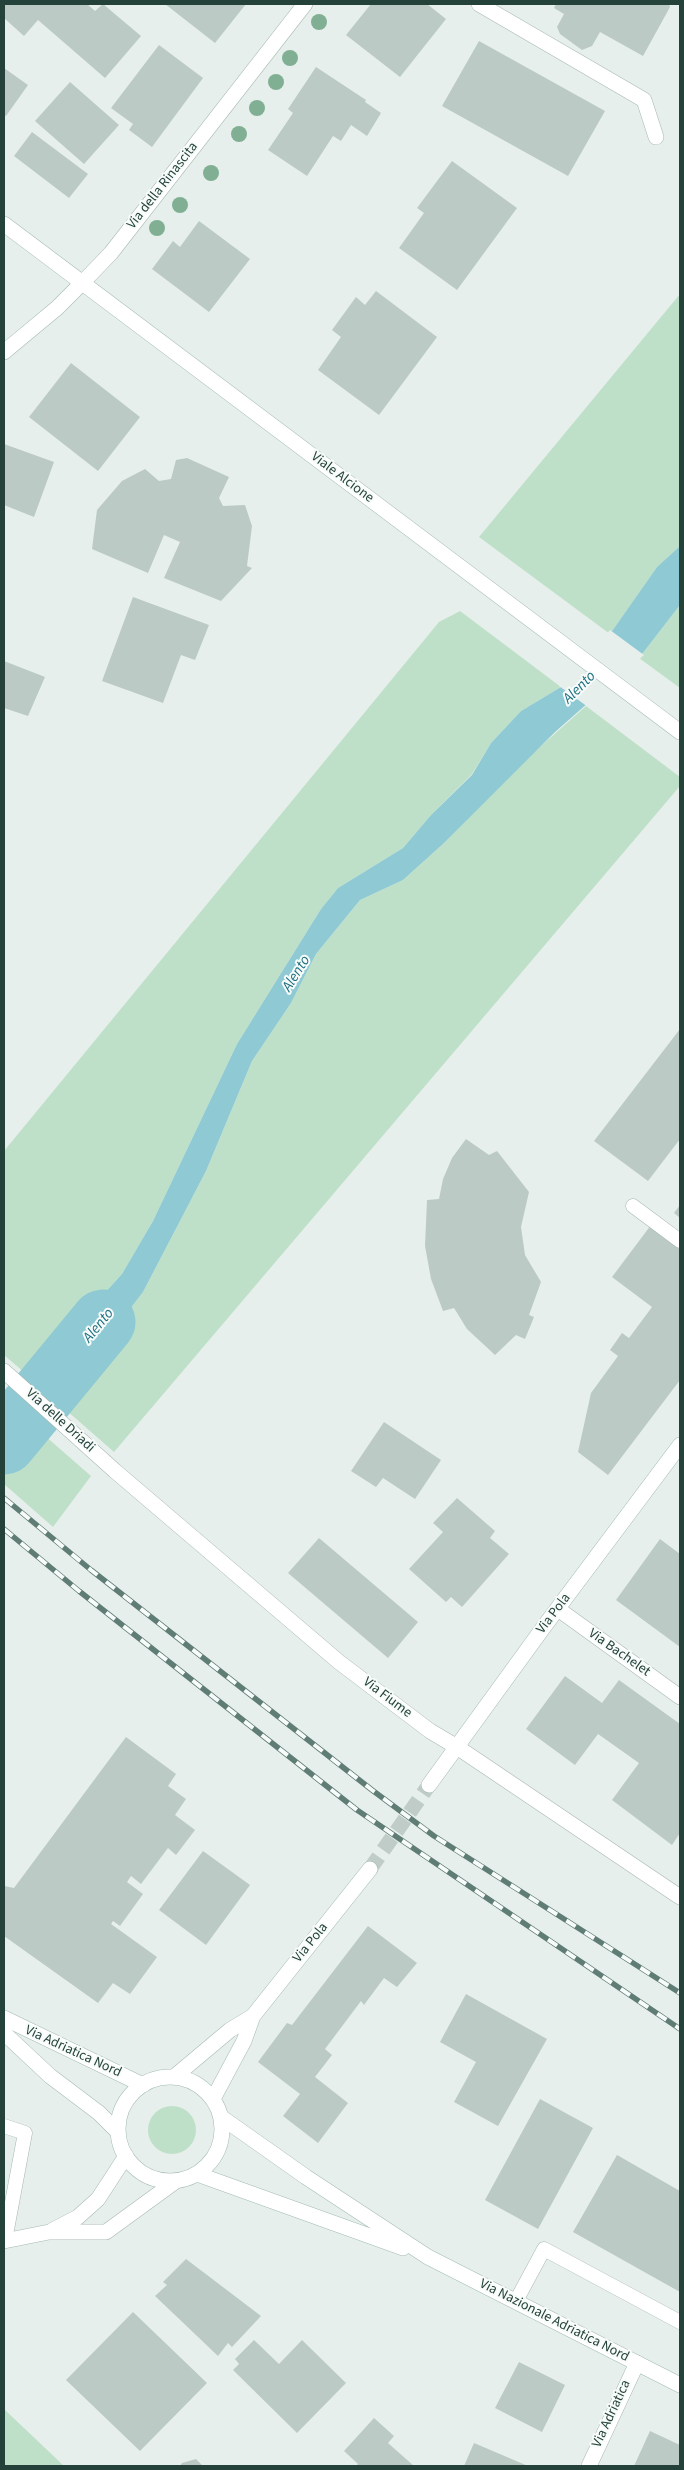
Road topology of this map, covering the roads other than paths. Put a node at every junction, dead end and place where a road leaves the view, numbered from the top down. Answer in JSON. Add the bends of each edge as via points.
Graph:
{"nodes":[{"id":1,"x":305,"y":4,"type":"edge"},
{"id":2,"x":479,"y":4,"type":"edge"},
{"id":3,"x":656,"y":137,"type":"dead end"},
{"id":4,"x":4,"y":224,"type":"edge"},
{"id":5,"x":83,"y":282,"type":"junction"},
{"id":6,"x":4,"y":352,"type":"edge"},
{"id":7,"x":680,"y":732,"type":"edge"},
{"id":8,"x":633,"y":1206,"type":"dead end"},
{"id":9,"x":680,"y":1241,"type":"edge"},
{"id":10,"x":4,"y":1372,"type":"edge"},
{"id":11,"x":680,"y":1445,"type":"edge"},
{"id":12,"x":115,"y":1471,"type":"joint"},
{"id":13,"x":558,"y":1609,"type":"junction"},
{"id":14,"x":680,"y":1697,"type":"edge"},
{"id":15,"x":457,"y":1747,"type":"junction"},
{"id":16,"x":430,"y":1786,"type":"tunnel mouth"},
{"id":17,"x":370,"y":1869,"type":"tunnel mouth"},
{"id":18,"x":680,"y":1897,"type":"edge"},
{"id":19,"x":252,"y":2016,"type":"junction"},
{"id":20,"x":4,"y":2018,"type":"edge"},
{"id":21,"x":4,"y":2033,"type":"edge"},
{"id":22,"x":174,"y":2077,"type":"junction"},
{"id":23,"x":143,"y":2085,"type":"junction"},
{"id":24,"x":213,"y":2099,"type":"junction"},
{"id":25,"x":221,"y":2118,"type":"junction"},
{"id":26,"x":4,"y":2126,"type":"edge"},
{"id":27,"x":118,"y":2132,"type":"junction"},
{"id":28,"x":126,"y":2156,"type":"junction"},
{"id":29,"x":197,"y":2174,"type":"junction"},
{"id":30,"x":176,"y":2181,"type":"junction"},
{"id":31,"x":49,"y":2232,"type":"junction"},
{"id":32,"x":4,"y":2241,"type":"edge"},
{"id":33,"x":428,"y":2257,"type":"junction"},
{"id":34,"x":516,"y":2301,"type":"junction"},
{"id":35,"x":680,"y":2322,"type":"edge"},
{"id":36,"x":637,"y":2363,"type":"junction"},
{"id":37,"x":680,"y":2385,"type":"edge"},
{"id":38,"x":588,"y":2466,"type":"edge"}],
"edges":[{"from":1,"to":5,"type":"street","name":"Via della Rinascita","via":[[110,253]]},
{"from":2,"to":3,"type":"street","via":[[644,100]]},
{"from":4,"to":5,"type":"street","name":"Viale Alcione"},
{"from":5,"to":6,"type":"street","name":"Via della Rinascita"},
{"from":5,"to":7,"type":"street","name":"Viale Alcione"},
{"from":8,"to":9,"type":"lane"},
{"from":10,"to":12,"type":"street","name":"Via delle Driadi"},
{"from":11,"to":13,"type":"street","name":"Via Pola"},
{"from":12,"to":15,"type":"street","name":"Via Fiume","via":[[339,1662],[430,1731]]},
{"from":13,"to":14,"type":"street","name":"Via Bachelet"},
{"from":13,"to":15,"type":"street","name":"Via Pola"},
{"from":15,"to":16,"type":"street","name":"Via Pola"},
{"from":15,"to":18,"type":"street","name":"Via Fiume"},
{"from":17,"to":19,"type":"street","name":"Via Pola"},
{"from":19,"to":22,"type":"street","name":"Via Pola","via":[[230,2030]]},
{"from":19,"to":24,"type":"street","name":"Via Pola","via":[[244,2041]]},
{"from":20,"to":23,"type":"street","name":"Via Adriatica Nord"},
{"from":21,"to":27,"type":"street","name":"Via Adriatica Nord"},
{"from":22,"to":23,"type":"street"},
{"from":22,"to":24,"type":"street","via":[[189,2080]]},
{"from":23,"to":27,"type":"street","via":[[124,2105]]},
{"from":24,"to":25,"type":"street"},
{"from":25,"to":29,"type":"street","via":[[218,2150],[210,2164]]},
{"from":25,"to":33,"type":"street","name":"Via Nazionale Adriatica Nord"},
{"from":26,"to":32,"type":"lane","via":[[25,2133]]},
{"from":27,"to":28,"type":"street"},
{"from":28,"to":30,"type":"street","via":[[147,2175]]},
{"from":28,"to":31,"type":"street","via":[[98,2199],[78,2217]]},
{"from":29,"to":30,"type":"street"},
{"from":29,"to":33,"type":"street","name":"Via Nazionale Adriatica Nord"},
{"from":30,"to":31,"type":"street","via":[[106,2232]]},
{"from":31,"to":32,"type":"street"},
{"from":33,"to":34,"type":"street","name":"Via Nazionale Adriatica Nord"},
{"from":34,"to":35,"type":"lane","via":[[544,2249]]},
{"from":34,"to":36,"type":"street","name":"Via Nazionale Adriatica Nord"},
{"from":36,"to":37,"type":"street","name":"Via Nazionale Adriatica Nord"},
{"from":36,"to":38,"type":"street","name":"Via Adriatica"}]}
